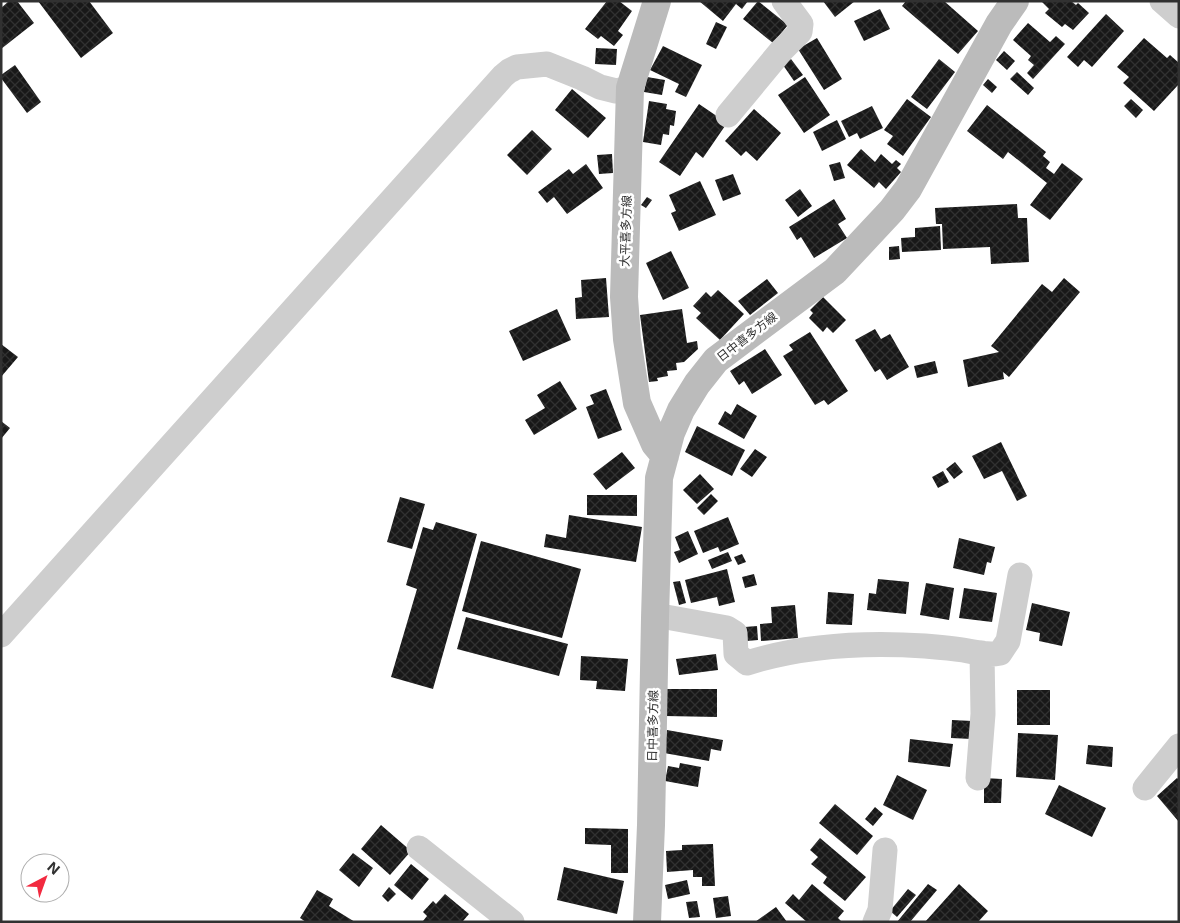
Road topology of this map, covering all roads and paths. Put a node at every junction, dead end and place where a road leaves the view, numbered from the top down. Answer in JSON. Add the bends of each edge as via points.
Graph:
{"nodes":[{"id":1,"x":657,"y":1,"type":"edge"},
{"id":2,"x":784,"y":1,"type":"edge"},
{"id":3,"x":1015,"y":1,"type":"edge"},
{"id":4,"x":1162,"y":1,"type":"edge"},
{"id":5,"x":1179,"y":16,"type":"edge"},
{"id":6,"x":630,"y":88,"type":"junction"},
{"id":7,"x":728,"y":115,"type":"dead end"},
{"id":8,"x":665,"y":456,"type":"junction"},
{"id":9,"x":1020,"y":575,"type":"dead end"},
{"id":10,"x":655,"y":618,"type":"junction"},
{"id":11,"x":1,"y":635,"type":"edge"},
{"id":12,"x":982,"y":653,"type":"junction"},
{"id":13,"x":1179,"y":746,"type":"edge"},
{"id":14,"x":978,"y":778,"type":"dead end"},
{"id":15,"x":1145,"y":788,"type":"dead end"},
{"id":16,"x":419,"y":848,"type":"dead end"},
{"id":17,"x":885,"y":850,"type":"dead end"},
{"id":18,"x":512,"y":922,"type":"edge"},
{"id":19,"x":647,"y":922,"type":"edge"},
{"id":20,"x":875,"y":922,"type":"edge"}],
"edges":[{"from":1,"to":6,"type":"main road","name":"大平喜多方線"},
{"from":2,"to":7,"type":"street","via":[[801,24],[800,32]]},
{"from":3,"to":8,"type":"main road","name":"日中喜多方線","via":[[999,24],[908,189],[892,210],[835,271],[716,360],[681,410]]},
{"from":4,"to":5,"type":"street"},
{"from":6,"to":8,"type":"main road","name":"大平喜多方線","via":[[624,297],[627,339],[636,403],[655,444]]},
{"from":6,"to":11,"type":"street","via":[[616,91],[600,87],[547,64],[517,67],[503,76]]},
{"from":8,"to":10,"type":"main road","name":"日中喜多方線","via":[[660,478]]},
{"from":9,"to":12,"type":"street","via":[[1008,641],[1000,653]]},
{"from":10,"to":12,"type":"street","via":[[666,617],[727,628],[735,633],[736,654],[747,663],[805,649],[885,644]]},
{"from":10,"to":19,"type":"main road","name":"日中喜多方線"},
{"from":12,"to":14,"type":"street","via":[[983,714]]},
{"from":13,"to":15,"type":"street"},
{"from":16,"to":18,"type":"street"},
{"from":17,"to":20,"type":"street","via":[[880,910]]}]}
